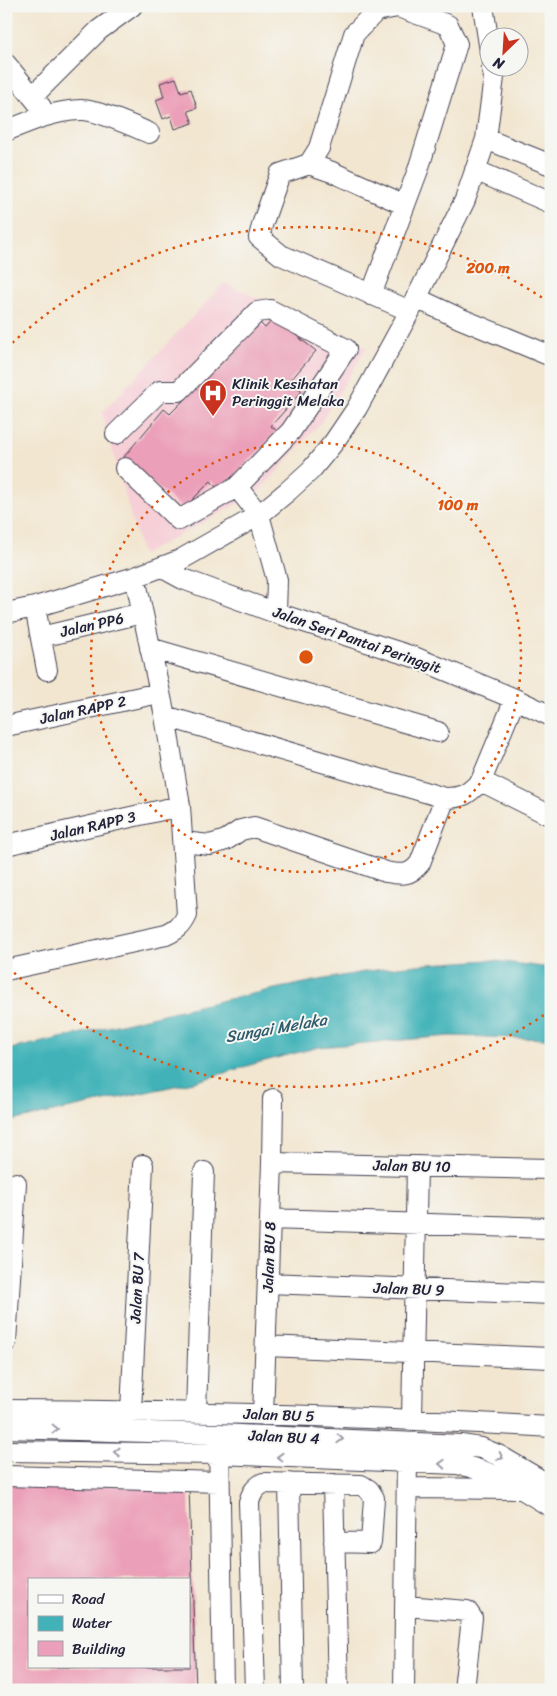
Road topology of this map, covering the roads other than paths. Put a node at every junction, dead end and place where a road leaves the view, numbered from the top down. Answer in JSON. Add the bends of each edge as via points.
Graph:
{"nodes":[{"id":1,"x":132,"y":6,"type":"edge"},
{"id":2,"x":483,"y":6,"type":"edge"},
{"id":3,"x":446,"y":16,"type":"edge"},
{"id":4,"x":486,"y":28,"type":"edge"},
{"id":5,"x":6,"y":64,"type":"edge"},
{"id":6,"x":494,"y":78,"type":"edge"},
{"id":7,"x":33,"y":96,"type":"junction"},
{"id":8,"x":47,"y":114,"type":"junction"},
{"id":9,"x":6,"y":131,"type":"edge"},
{"id":10,"x":149,"y":133,"type":"dead end"},
{"id":11,"x":486,"y":139,"type":"junction"},
{"id":12,"x":309,"y":164,"type":"junction"},
{"id":13,"x":551,"y":165,"type":"edge"},
{"id":14,"x":475,"y":170,"type":"junction"},
{"id":15,"x":551,"y":203,"type":"edge"},
{"id":16,"x":405,"y":205,"type":"junction"},
{"id":17,"x":371,"y":295,"type":"junction"},
{"id":18,"x":413,"y":304,"type":"junction"},
{"id":19,"x":551,"y":356,"type":"edge"},
{"id":20,"x":116,"y":434,"type":"dead end"},
{"id":21,"x":125,"y":468,"type":"dead end"},
{"id":22,"x":237,"y":487,"type":"junction"},
{"id":23,"x":259,"y":515,"type":"junction"},
{"id":24,"x":166,"y":565,"type":"junction"},
{"id":25,"x":135,"y":577,"type":"junction"},
{"id":26,"x":35,"y":607,"type":"junction"},
{"id":27,"x":6,"y":613,"type":"edge"},
{"id":28,"x":142,"y":613,"type":"junction"},
{"id":29,"x":276,"y":613,"type":"junction"},
{"id":30,"x":41,"y":637,"type":"junction"},
{"id":31,"x":150,"y":648,"type":"junction"},
{"id":32,"x":47,"y":670,"type":"dead end"},
{"id":33,"x":159,"y":693,"type":"junction"},
{"id":34,"x":515,"y":699,"type":"junction"},
{"id":35,"x":164,"y":716,"type":"junction"},
{"id":36,"x":551,"y":716,"type":"edge"},
{"id":37,"x":6,"y":726,"type":"edge"},
{"id":38,"x":438,"y":732,"type":"dead end"},
{"id":39,"x":481,"y":781,"type":"junction"},
{"id":40,"x":444,"y":798,"type":"junction"},
{"id":41,"x":180,"y":806,"type":"junction"},
{"id":42,"x":551,"y":816,"type":"edge"},
{"id":43,"x":183,"y":842,"type":"junction"},
{"id":44,"x":6,"y":845,"type":"edge"},
{"id":45,"x":6,"y":970,"type":"edge"},
{"id":46,"x":273,"y":1099,"type":"dead end"},
{"id":47,"x":272,"y":1163,"type":"junction"},
{"id":48,"x":143,"y":1165,"type":"dead end"},
{"id":49,"x":417,"y":1166,"type":"junction"},
{"id":50,"x":551,"y":1169,"type":"edge"},
{"id":51,"x":204,"y":1172,"type":"dead end"},
{"id":52,"x":16,"y":1183,"type":"dead end"},
{"id":53,"x":270,"y":1219,"type":"junction"},
{"id":54,"x":416,"y":1224,"type":"junction"},
{"id":55,"x":551,"y":1228,"type":"edge"},
{"id":56,"x":9,"y":1252,"type":"edge"},
{"id":57,"x":268,"y":1283,"type":"junction"},
{"id":58,"x":415,"y":1289,"type":"junction"},
{"id":59,"x":551,"y":1294,"type":"edge"},
{"id":60,"x":6,"y":1338,"type":"edge"},
{"id":61,"x":6,"y":1342,"type":"edge"},
{"id":62,"x":266,"y":1346,"type":"junction"},
{"id":63,"x":413,"y":1352,"type":"junction"},
{"id":64,"x":551,"y":1358,"type":"edge"},
{"id":65,"x":6,"y":1410,"type":"edge"},
{"id":66,"x":131,"y":1410,"type":"junction"},
{"id":67,"x":196,"y":1412,"type":"junction"},
{"id":68,"x":263,"y":1415,"type":"junction"},
{"id":69,"x":412,"y":1419,"type":"junction"},
{"id":70,"x":551,"y":1427,"type":"edge"},
{"id":71,"x":6,"y":1428,"type":"edge"},
{"id":72,"x":219,"y":1434,"type":"junction"},
{"id":73,"x":6,"y":1451,"type":"edge"},
{"id":74,"x":219,"y":1454,"type":"junction"},
{"id":75,"x":407,"y":1462,"type":"junction"},
{"id":76,"x":6,"y":1476,"type":"edge"},
{"id":77,"x":220,"y":1482,"type":"junction"},
{"id":78,"x":289,"y":1484,"type":"junction"},
{"id":79,"x":334,"y":1484,"type":"junction"},
{"id":80,"x":551,"y":1486,"type":"edge"},
{"id":81,"x":408,"y":1488,"type":"junction"},
{"id":82,"x":523,"y":1490,"type":"junction"},
{"id":83,"x":551,"y":1507,"type":"edge"},
{"id":84,"x":334,"y":1542,"type":"junction"},
{"id":85,"x":406,"y":1606,"type":"junction"},
{"id":86,"x":222,"y":1690,"type":"edge"},
{"id":87,"x":255,"y":1690,"type":"edge"},
{"id":88,"x":293,"y":1690,"type":"edge"},
{"id":89,"x":338,"y":1690,"type":"edge"},
{"id":90,"x":404,"y":1690,"type":"edge"},
{"id":91,"x":464,"y":1690,"type":"edge"}],
"edges":[{"from":1,"to":7,"type":"street","via":[[99,30]]},
{"from":2,"to":4,"type":"street"},
{"from":3,"to":12,"type":"street","via":[[398,7],[376,12],[354,34],[319,148]]},
{"from":3,"to":16,"type":"street","via":[[457,44]]},
{"from":5,"to":7,"type":"street"},
{"from":6,"to":11,"type":"street"},
{"from":7,"to":8,"type":"street"},
{"from":8,"to":9,"type":"street"},
{"from":8,"to":10,"type":"street","via":[[82,110]]},
{"from":11,"to":13,"type":"street"},
{"from":11,"to":14,"type":"street"},
{"from":12,"to":16,"type":"street"},
{"from":12,"to":17,"type":"street","via":[[280,174],[259,237],[281,256]]},
{"from":14,"to":15,"type":"street"},
{"from":14,"to":18,"type":"street","via":[[465,200]]},
{"from":16,"to":17,"type":"street"},
{"from":17,"to":18,"type":"street"},
{"from":18,"to":19,"type":"street","via":[[459,318]]},
{"from":18,"to":23,"type":"street","via":[[357,408],[334,442],[311,470]]},
{"from":20,"to":22,"type":"street","via":[[160,391],[179,390],[258,312],[270,310],[346,349],[291,431]]},
{"from":21,"to":22,"type":"street","via":[[179,520]]},
{"from":22,"to":23,"type":"street"},
{"from":23,"to":24,"type":"street"},
{"from":23,"to":29,"type":"street","via":[[277,580]]},
{"from":24,"to":25,"type":"street"},
{"from":24,"to":29,"type":"street","name":"Jalan Seri Pantai Peringgit","via":[[176,576]]},
{"from":25,"to":26,"type":"street"},
{"from":25,"to":28,"type":"street"},
{"from":26,"to":27,"type":"street"},
{"from":26,"to":30,"type":"street"},
{"from":28,"to":30,"type":"street","name":"Jalan PP6"},
{"from":28,"to":31,"type":"street"},
{"from":29,"to":34,"type":"street","name":"Jalan Seri Pantai Peringgit","via":[[414,657]]},
{"from":30,"to":32,"type":"street"},
{"from":31,"to":33,"type":"street"},
{"from":31,"to":38,"type":"street"},
{"from":33,"to":35,"type":"street"},
{"from":33,"to":37,"type":"street","name":"Jalan RAPP 2"},
{"from":34,"to":36,"type":"street","name":"Jalan Seri Pantai Peringgit"},
{"from":34,"to":39,"type":"street"},
{"from":35,"to":40,"type":"street"},
{"from":35,"to":41,"type":"street"},
{"from":39,"to":40,"type":"street","via":[[460,798]]},
{"from":39,"to":42,"type":"street"},
{"from":40,"to":43,"type":"street","via":[[420,862],[407,874],[386,872],[254,827],[210,845]]},
{"from":41,"to":43,"type":"street"},
{"from":41,"to":44,"type":"street","name":"Jalan RAPP 3"},
{"from":43,"to":45,"type":"street","via":[[187,915],[183,925],[166,935]]},
{"from":46,"to":47,"type":"street","name":"Jalan BU 8"},
{"from":47,"to":49,"type":"street","name":"Jalan BU 10"},
{"from":47,"to":53,"type":"street","name":"Jalan BU 8"},
{"from":48,"to":66,"type":"street","name":"Jalan BU 7"},
{"from":49,"to":50,"type":"street","name":"Jalan BU 10"},
{"from":49,"to":54,"type":"street"},
{"from":51,"to":67,"type":"street"},
{"from":52,"to":56,"type":"street"},
{"from":53,"to":54,"type":"street"},
{"from":53,"to":57,"type":"street","name":"Jalan BU 8"},
{"from":54,"to":55,"type":"street"},
{"from":54,"to":58,"type":"street"},
{"from":56,"to":60,"type":"street"},
{"from":57,"to":58,"type":"street","name":"Jalan BU 9"},
{"from":57,"to":62,"type":"street","name":"Jalan BU 8"},
{"from":58,"to":59,"type":"street","name":"Jalan BU 9"},
{"from":58,"to":63,"type":"street"},
{"from":60,"to":61,"type":"street"},
{"from":62,"to":63,"type":"street"},
{"from":62,"to":68,"type":"street","name":"Jalan BU 8"},
{"from":63,"to":64,"type":"street"},
{"from":63,"to":69,"type":"street"},
{"from":65,"to":66,"type":"street","name":"Jalan BU 5"},
{"from":66,"to":67,"type":"street","name":"Jalan BU 5"},
{"from":67,"to":68,"type":"street","name":"Jalan BU 5"},
{"from":68,"to":69,"type":"street","name":"Jalan BU 5"},
{"from":69,"to":70,"type":"street","name":"Jalan BU 5"},
{"from":71,"to":72,"type":"street","name":"Jalan BU 4","one_way":true},
{"from":72,"to":74,"type":"street"},
{"from":72,"to":80,"type":"street","name":"Jalan BU 4","one_way":true,"via":[[481,1448]]},
{"from":74,"to":73,"type":"street","name":"Jalan BU 4","one_way":true},
{"from":75,"to":74,"type":"street","name":"Jalan BU 4","one_way":true},
{"from":74,"to":77,"type":"street"},
{"from":75,"to":81,"type":"street"},
{"from":82,"to":75,"type":"street","name":"Jalan BU 4","one_way":true,"via":[[478,1468]]},
{"from":76,"to":77,"type":"street"},
{"from":77,"to":86,"type":"street"},
{"from":78,"to":79,"type":"street"},
{"from":78,"to":87,"type":"street","via":[[263,1483],[251,1493],[249,1502]]},
{"from":78,"to":88,"type":"street"},
{"from":79,"to":84,"type":"street"},
{"from":79,"to":84,"type":"street","via":[[360,1485],[374,1498],[372,1543]]},
{"from":81,"to":82,"type":"street"},
{"from":81,"to":85,"type":"street"},
{"from":82,"to":83,"type":"street","name":"Jalan BU 4"},
{"from":84,"to":89,"type":"street"},
{"from":85,"to":90,"type":"street"},
{"from":85,"to":91,"type":"street","via":[[467,1611],[472,1618]]}]}
